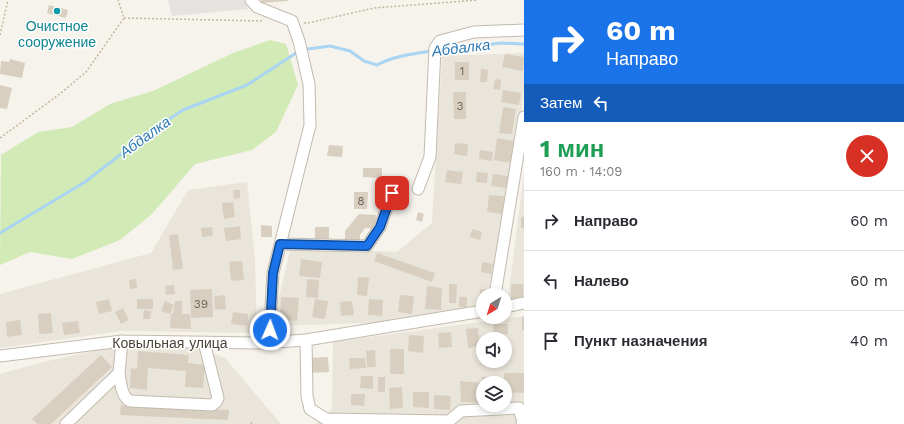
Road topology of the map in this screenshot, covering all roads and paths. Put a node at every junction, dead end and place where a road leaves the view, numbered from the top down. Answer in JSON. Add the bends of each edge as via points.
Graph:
{"nodes":[{"id":1,"x":8,"y":0,"type":"edge"},
{"id":2,"x":118,"y":0,"type":"edge"},
{"id":3,"x":251,"y":0,"type":"edge"},
{"id":4,"x":478,"y":0,"type":"edge"},
{"id":5,"x":124,"y":18,"type":"junction"},
{"id":6,"x":268,"y":21,"type":"dead end"},
{"id":7,"x":292,"y":21,"type":"junction"},
{"id":8,"x":524,"y":30,"type":"edge"},
{"id":9,"x":0,"y":35,"type":"edge"},
{"id":10,"x":524,"y":117,"type":"edge"},
{"id":11,"x":0,"y":138,"type":"edge"},
{"id":12,"x":418,"y":189,"type":"dead end"},
{"id":13,"x":392,"y":193,"type":"dead end"},
{"id":14,"x":280,"y":244,"type":"junction"},
{"id":15,"x":496,"y":288,"type":"edge"},
{"id":16,"x":524,"y":303,"type":"edge"},
{"id":17,"x":512,"y":306,"type":"edge"},
{"id":18,"x":476,"y":312,"type":"edge"},
{"id":19,"x":306,"y":340,"type":"junction"},
{"id":20,"x":122,"y":341,"type":"junction"},
{"id":21,"x":204,"y":342,"type":"junction"},
{"id":22,"x":269,"y":342,"type":"junction"},
{"id":23,"x":0,"y":356,"type":"edge"},
{"id":24,"x":119,"y":374,"type":"junction"},
{"id":25,"x":451,"y":422,"type":"edge"},
{"id":26,"x":66,"y":424,"type":"edge"},
{"id":27,"x":522,"y":424,"type":"edge"}],
"edges":[{"from":1,"to":9,"type":"path"},
{"from":2,"to":5,"type":"path"},
{"from":3,"to":7,"type":"street","via":[[257,7]]},
{"from":4,"to":7,"type":"path","via":[[374,8],[308,23]]},
{"from":5,"to":6,"type":"path"},
{"from":5,"to":11,"type":"path","via":[[86,72]]},
{"from":7,"to":14,"type":"street","via":[[309,84],[310,125]]},
{"from":8,"to":12,"type":"street","via":[[474,32],[440,41],[434,51],[430,157]]},
{"from":10,"to":15,"type":"street"},
{"from":13,"to":14,"type":"street","via":[[380,227],[367,246]]},
{"from":14,"to":22,"type":"street","via":[[273,273]]},
{"from":16,"to":17,"type":"street"},
{"from":18,"to":19,"type":"street","name":"Ковыльная улица"},
{"from":19,"to":22,"type":"street","name":"Ковыльная улица"},
{"from":19,"to":25,"type":"street","via":[[307,396],[310,410],[326,419]]},
{"from":20,"to":21,"type":"street","name":"Ковыльная улица"},
{"from":20,"to":23,"type":"street","name":"Ковыльная улица"},
{"from":20,"to":24,"type":"street"},
{"from":21,"to":22,"type":"street","name":"Ковыльная улица"},
{"from":21,"to":24,"type":"street","via":[[218,398],[212,405],[130,401],[126,399]]},
{"from":24,"to":26,"type":"street"},
{"from":25,"to":27,"type":"street","via":[[461,411],[519,408]]}]}
